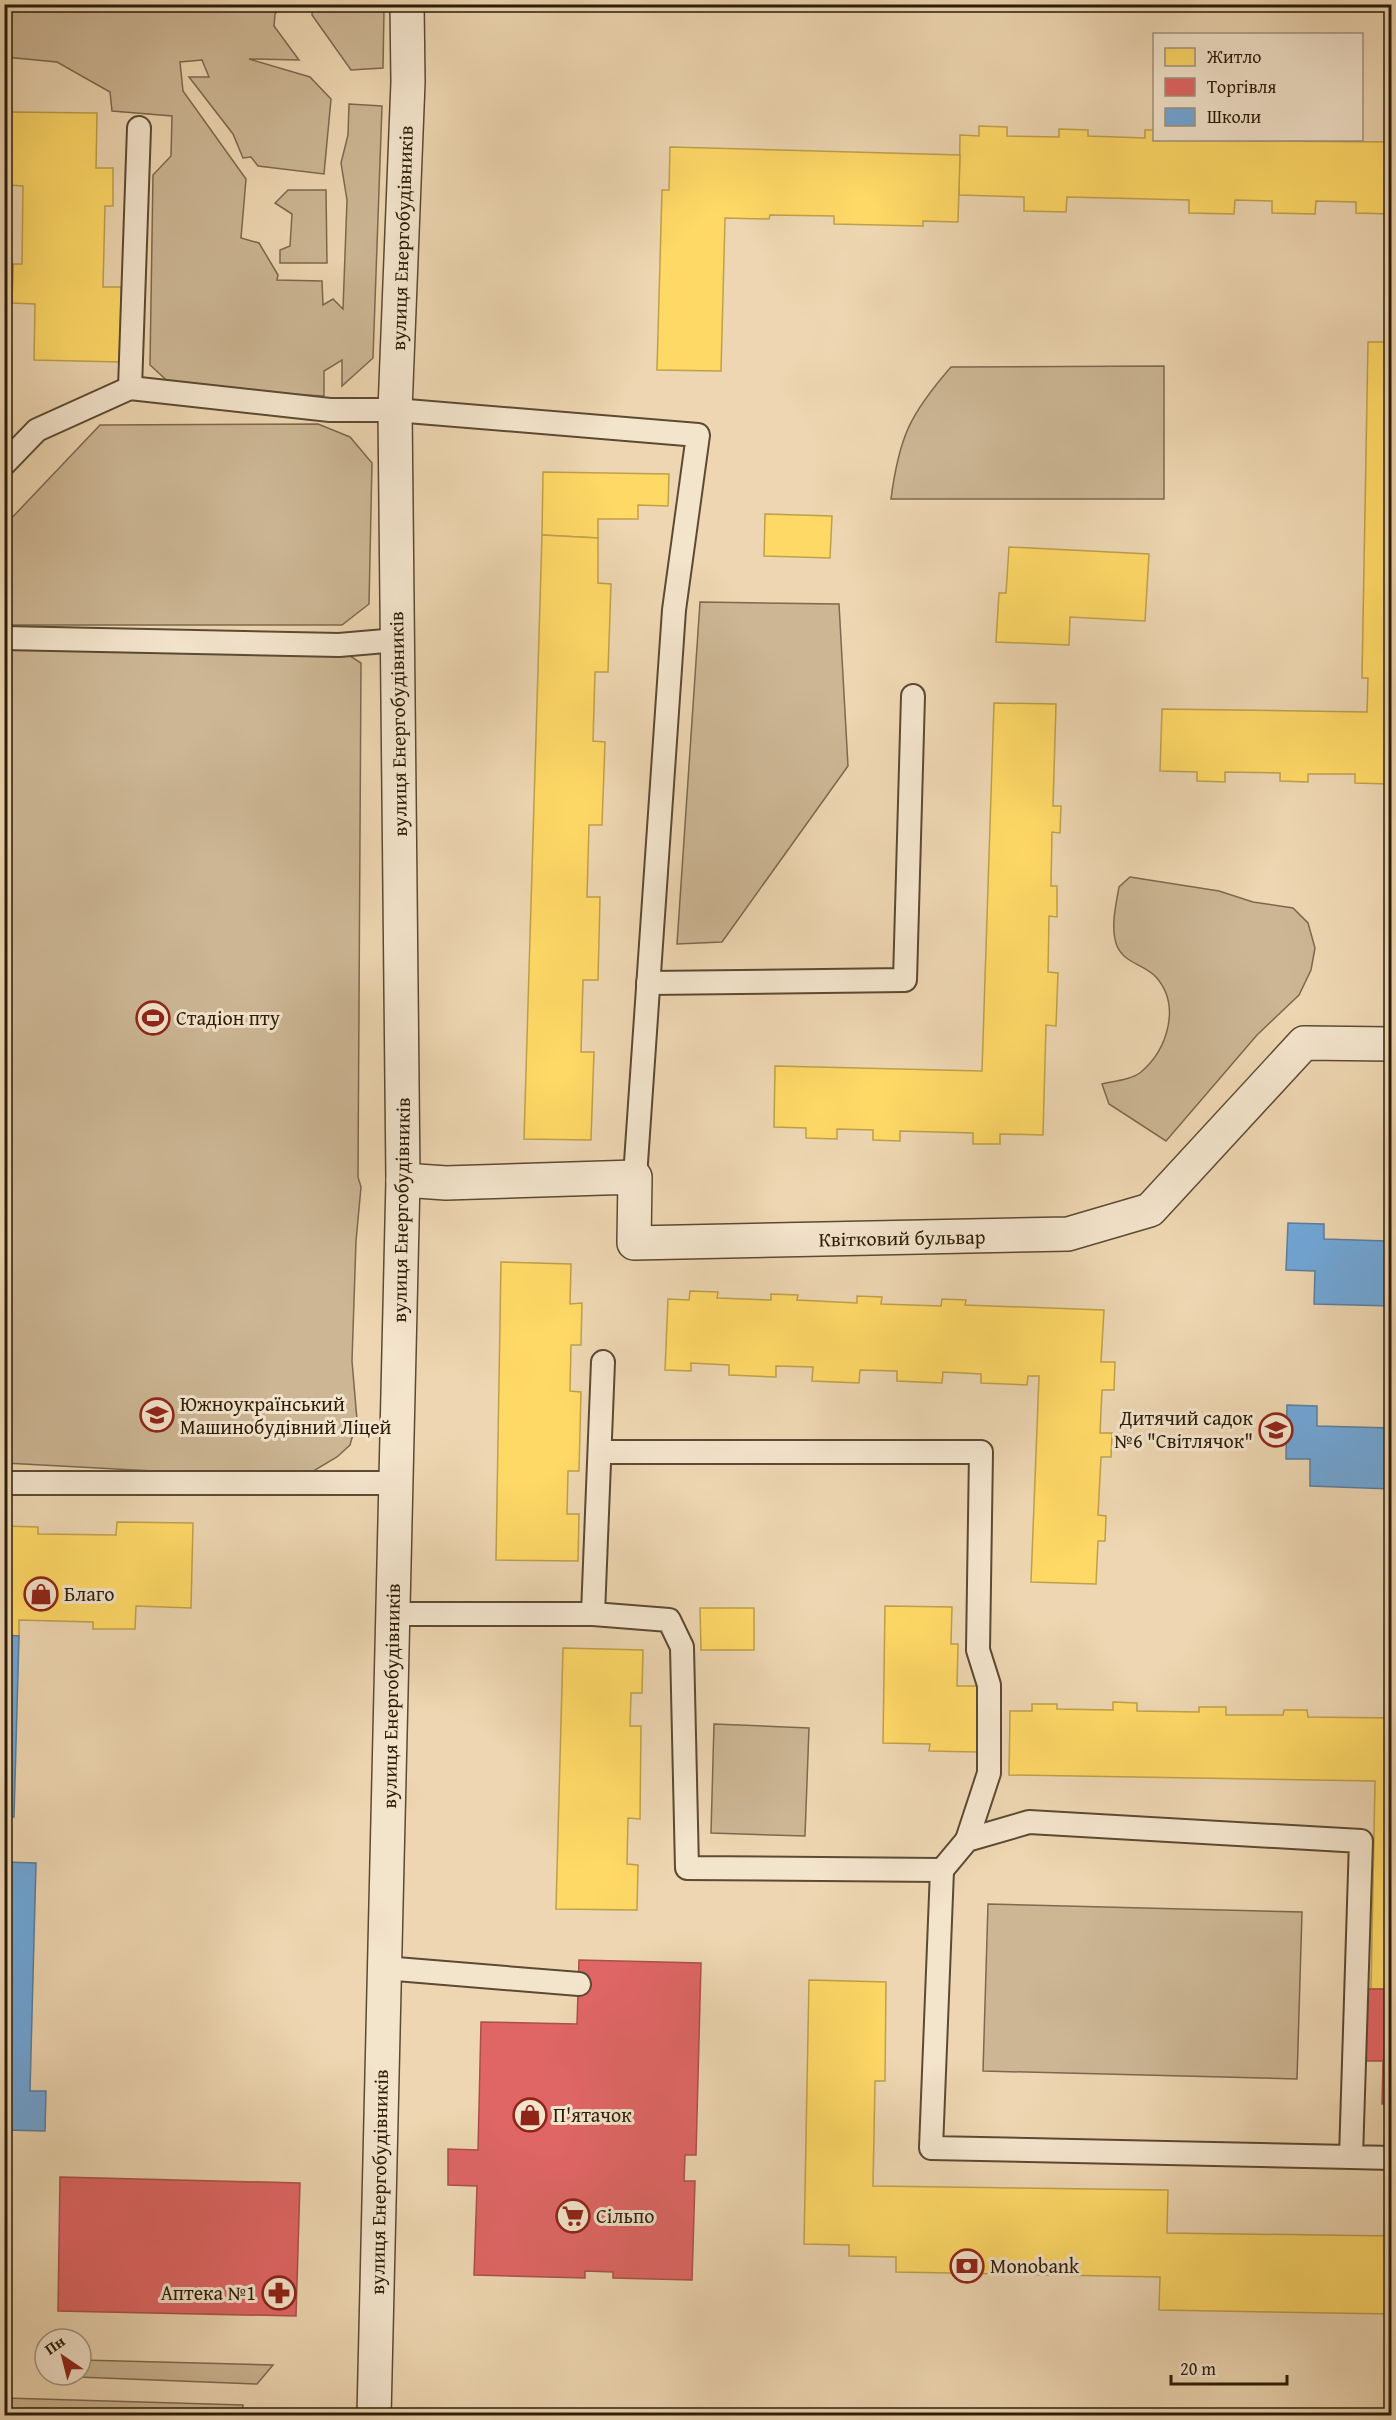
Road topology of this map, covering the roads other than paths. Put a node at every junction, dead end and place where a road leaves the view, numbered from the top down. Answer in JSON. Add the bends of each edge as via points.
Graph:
{"nodes":[{"id":1,"x":407,"y":4,"type":"edge"},
{"id":2,"x":139,"y":128,"type":"dead end"},
{"id":3,"x":130,"y":388,"type":"junction"},
{"id":4,"x":395,"y":410,"type":"junction"},
{"id":5,"x":4,"y":464,"type":"edge"},
{"id":6,"x":4,"y":638,"type":"edge"},
{"id":7,"x":396,"y":640,"type":"junction"},
{"id":8,"x":913,"y":696,"type":"dead end"},
{"id":9,"x":648,"y":982,"type":"junction"},
{"id":10,"x":1392,"y":1044,"type":"edge"},
{"id":11,"x":635,"y":1177,"type":"junction"},
{"id":12,"x":403,"y":1180,"type":"junction"},
{"id":13,"x":603,"y":1362,"type":"dead end"},
{"id":14,"x":600,"y":1452,"type":"junction"},
{"id":15,"x":4,"y":1483,"type":"edge"},
{"id":16,"x":396,"y":1483,"type":"junction"},
{"id":17,"x":393,"y":1614,"type":"junction"},
{"id":18,"x":593,"y":1614,"type":"junction"},
{"id":19,"x":967,"y":1840,"type":"junction"},
{"id":20,"x":942,"y":1870,"type":"junction"},
{"id":21,"x":384,"y":1968,"type":"junction"},
{"id":22,"x":579,"y":1984,"type":"dead end"},
{"id":23,"x":1351,"y":2157,"type":"junction"},
{"id":24,"x":1392,"y":2158,"type":"edge"},
{"id":25,"x":374,"y":2415,"type":"edge"}],
"edges":[{"from":1,"to":4,"type":"street","name":"вулиця Енергобудівників","via":[[408,82]]},
{"from":2,"to":3,"type":"lane"},
{"from":3,"to":4,"type":"lane","via":[[330,410]]},
{"from":3,"to":5,"type":"lane","via":[[37,430]]},
{"from":4,"to":7,"type":"street","name":"вулиця Енергобудівників"},
{"from":4,"to":9,"type":"lane","via":[[698,435],[674,610]]},
{"from":6,"to":7,"type":"lane","via":[[339,645]]},
{"from":7,"to":12,"type":"street","name":"вулиця Енергобудівників"},
{"from":8,"to":9,"type":"lane","via":[[905,980]]},
{"from":9,"to":11,"type":"lane"},
{"from":10,"to":11,"type":"street","name":"Квітковий бульвар","via":[[1304,1043],[1150,1210],[1068,1234],[634,1243]]},
{"from":11,"to":12,"type":"street","via":[[446,1183]]},
{"from":12,"to":16,"type":"street","name":"вулиця Енергобудівників"},
{"from":13,"to":14,"type":"lane"},
{"from":14,"to":18,"type":"lane"},
{"from":14,"to":19,"type":"lane","via":[[981,1452],[978,1650],[989,1685],[989,1773]]},
{"from":15,"to":16,"type":"lane"},
{"from":16,"to":17,"type":"street","name":"вулиця Енергобудівників"},
{"from":17,"to":18,"type":"lane"},
{"from":17,"to":21,"type":"street","name":"вулиця Енергобудівників"},
{"from":18,"to":20,"type":"lane","via":[[669,1620],[682,1647],[687,1868]]},
{"from":19,"to":20,"type":"lane"},
{"from":19,"to":23,"type":"lane","via":[[1029,1822],[1361,1841]]},
{"from":20,"to":23,"type":"lane","via":[[931,2148]]},
{"from":21,"to":22,"type":"lane"},
{"from":21,"to":25,"type":"street","name":"вулиця Енергобудівників"},
{"from":23,"to":24,"type":"lane"}]}
